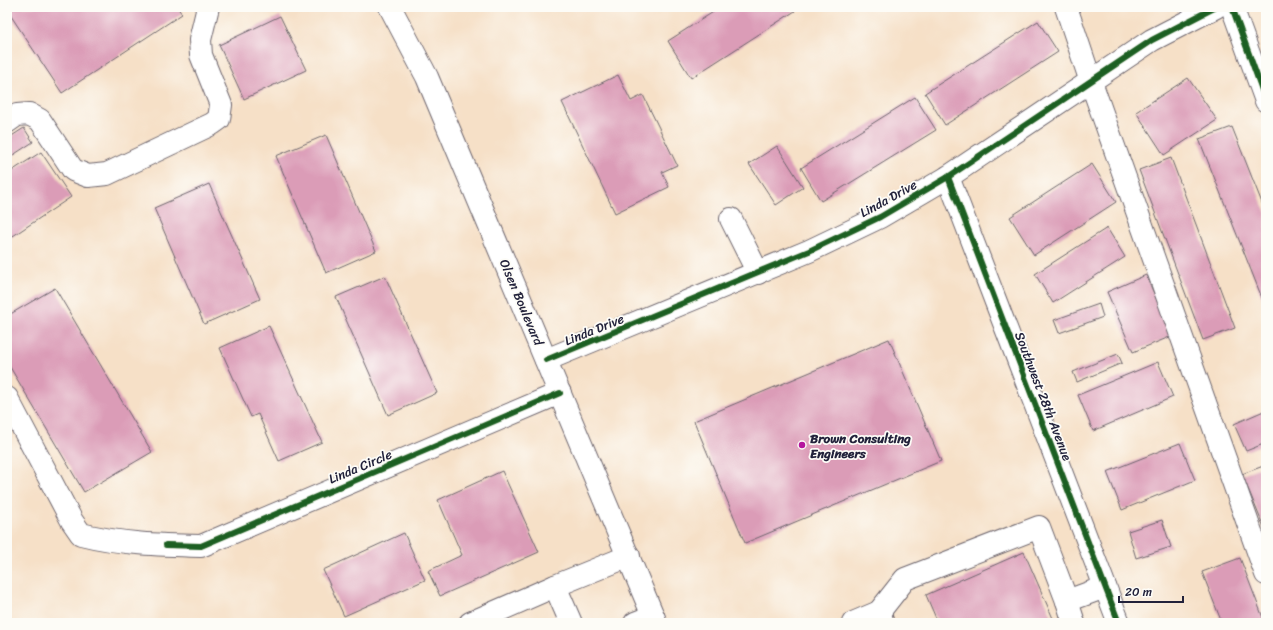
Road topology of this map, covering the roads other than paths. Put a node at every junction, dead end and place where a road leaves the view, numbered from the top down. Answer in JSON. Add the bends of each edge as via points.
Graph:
{"nodes":[{"id":1,"x":208,"y":7,"type":"edge"},
{"id":2,"x":390,"y":7,"type":"edge"},
{"id":3,"x":1066,"y":7,"type":"edge"},
{"id":4,"x":1216,"y":7,"type":"edge"},
{"id":5,"x":1232,"y":7,"type":"edge"},
{"id":6,"x":1091,"y":82,"type":"junction"},
{"id":7,"x":1266,"y":101,"type":"edge"},
{"id":8,"x":7,"y":122,"type":"edge"},
{"id":9,"x":948,"y":177,"type":"junction"},
{"id":10,"x":731,"y":219,"type":"dead end"},
{"id":11,"x":758,"y":273,"type":"junction"},
{"id":12,"x":546,"y":360,"type":"junction"},
{"id":13,"x":560,"y":393,"type":"junction"},
{"id":14,"x":7,"y":398,"type":"edge"},
{"id":15,"x":629,"y":556,"type":"junction"},
{"id":16,"x":1266,"y":574,"type":"edge"},
{"id":17,"x":555,"y":586,"type":"junction"},
{"id":18,"x":1105,"y":587,"type":"junction"},
{"id":19,"x":1067,"y":600,"type":"junction"},
{"id":20,"x":881,"y":618,"type":"edge"},
{"id":21,"x":648,"y":621,"type":"edge"},
{"id":22,"x":470,"y":623,"type":"edge"},
{"id":23,"x":571,"y":623,"type":"edge"},
{"id":24,"x":853,"y":623,"type":"edge"},
{"id":25,"x":1074,"y":623,"type":"edge"},
{"id":26,"x":1119,"y":623,"type":"edge"}],
"edges":[{"from":1,"to":8,"type":"street","via":[[200,40],[201,55],[221,105],[219,118],[212,124],[107,174],[88,176],[73,170],[40,120],[29,114],[17,115]]},
{"from":2,"to":12,"type":"street","name":"Olsen Boulevard","via":[[427,76]]},
{"from":3,"to":6,"type":"street"},
{"from":4,"to":6,"type":"street","name":"Linda Drive","via":[[1152,40]]},
{"from":5,"to":7,"type":"street"},
{"from":6,"to":9,"type":"street","name":"Linda Drive"},
{"from":6,"to":16,"type":"street"},
{"from":9,"to":11,"type":"street","name":"Linda Drive","via":[[880,217]]},
{"from":9,"to":18,"type":"street","name":"Southwest 28th Avenue"},
{"from":10,"to":11,"type":"street"},
{"from":11,"to":12,"type":"street","name":"Linda Drive"},
{"from":12,"to":13,"type":"street","name":"Olsen Boulevard"},
{"from":13,"to":14,"type":"street","name":"Linda Circle","via":[[201,546],[166,545],[82,534],[72,521]]},
{"from":13,"to":15,"type":"street","name":"Olsen Boulevard"},
{"from":15,"to":17,"type":"street"},
{"from":15,"to":21,"type":"street","name":"Olsen Boulevard"},
{"from":17,"to":22,"type":"street"},
{"from":17,"to":23,"type":"street"},
{"from":18,"to":19,"type":"street"},
{"from":18,"to":26,"type":"street","name":"Southwest 28th Avenue"},
{"from":19,"to":20,"type":"street","via":[[1039,527],[905,579]]},
{"from":19,"to":25,"type":"street"},
{"from":20,"to":24,"type":"street"}]}
